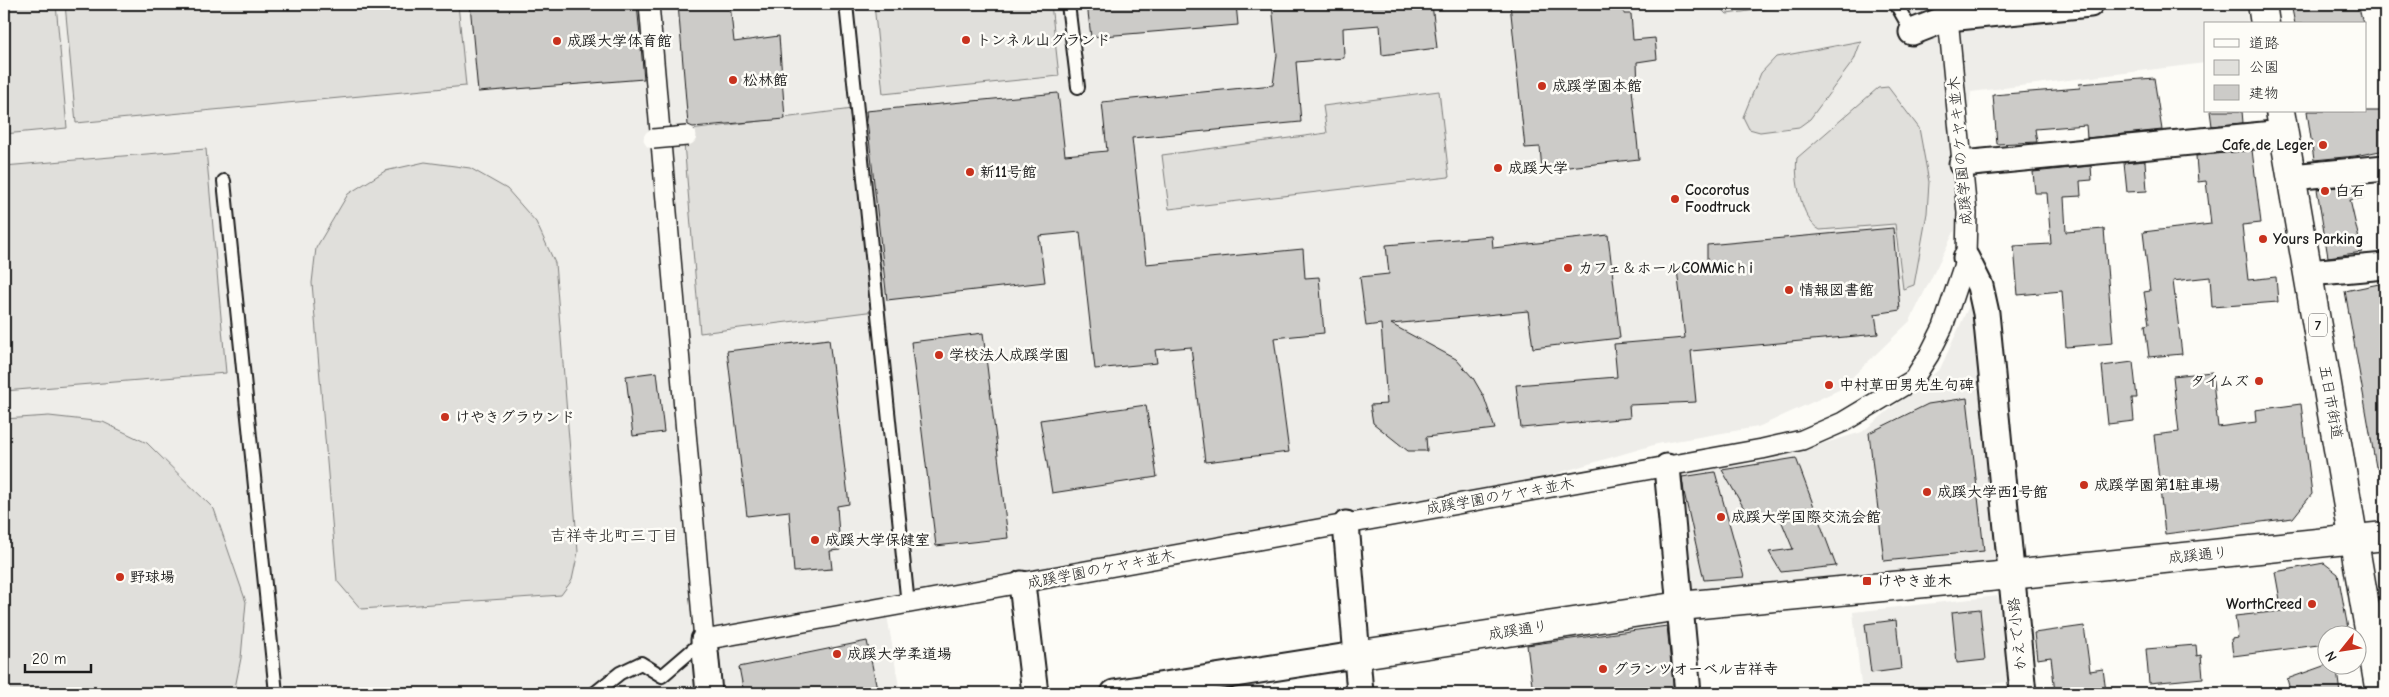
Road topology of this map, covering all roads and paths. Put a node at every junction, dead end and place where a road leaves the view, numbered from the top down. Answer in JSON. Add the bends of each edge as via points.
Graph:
{"nodes":[{"id":1,"x":649,"y":4,"type":"edge"},
{"id":2,"x":846,"y":4,"type":"edge"},
{"id":3,"x":1068,"y":4,"type":"edge"},
{"id":4,"x":1896,"y":4,"type":"edge"},
{"id":5,"x":2090,"y":4,"type":"edge"},
{"id":6,"x":2262,"y":4,"type":"edge"},
{"id":7,"x":1948,"y":18,"type":"junction"},
{"id":8,"x":2265,"y":22,"type":"edge"},
{"id":9,"x":1912,"y":32,"type":"joint"},
{"id":10,"x":1078,"y":87,"type":"dead end"},
{"id":11,"x":2282,"y":122,"type":"edge"},
{"id":12,"x":687,"y":136,"type":"dead end"},
{"id":13,"x":653,"y":139,"type":"dead end"},
{"id":14,"x":1962,"y":164,"type":"junction"},
{"id":15,"x":2385,"y":168,"type":"edge"},
{"id":16,"x":2292,"y":178,"type":"junction"},
{"id":17,"x":224,"y":181,"type":"dead end"},
{"id":18,"x":1966,"y":258,"type":"junction"},
{"id":19,"x":2385,"y":266,"type":"edge"},
{"id":20,"x":2310,"y":273,"type":"junction"},
{"id":21,"x":1667,"y":467,"type":"junction"},
{"id":22,"x":1346,"y":524,"type":"junction"},
{"id":23,"x":2385,"y":536,"type":"edge"},
{"id":24,"x":2355,"y":540,"type":"junction"},
{"id":25,"x":2010,"y":575,"type":"junction"},
{"id":26,"x":1022,"y":584,"type":"junction"},
{"id":27,"x":908,"y":605,"type":"junction"},
{"id":28,"x":1680,"y":606,"type":"junction"},
{"id":29,"x":704,"y":640,"type":"junction"},
{"id":30,"x":1356,"y":654,"type":"junction"},
{"id":31,"x":276,"y":693,"type":"edge"},
{"id":32,"x":595,"y":693,"type":"edge"},
{"id":33,"x":709,"y":693,"type":"edge"},
{"id":34,"x":1035,"y":693,"type":"edge"},
{"id":35,"x":1114,"y":693,"type":"edge"},
{"id":36,"x":1360,"y":693,"type":"edge"},
{"id":37,"x":1688,"y":693,"type":"edge"},
{"id":38,"x":2023,"y":693,"type":"edge"},
{"id":39,"x":2380,"y":693,"type":"edge"}],
"edges":[{"from":1,"to":29,"type":"street"},
{"from":2,"to":27,"type":"lane"},
{"from":3,"to":10,"type":"lane"},
{"from":4,"to":9,"type":"lane"},
{"from":5,"to":7,"type":"street"},
{"from":6,"to":8,"type":"street"},
{"from":7,"to":9,"type":"street"},
{"from":7,"to":14,"type":"street","name":"成蹊学園のケヤキ並木"},
{"from":11,"to":14,"type":"street"},
{"from":11,"to":16,"type":"street","name":"五日市街道","number":"7"},
{"from":12,"to":13,"type":"street","bridge":true},
{"from":14,"to":18,"type":"street","name":"成蹊学園のケヤキ並木","via":[[1967,213]]},
{"from":15,"to":16,"type":"street"},
{"from":16,"to":20,"type":"street","name":"五日市街道","number":"7"},
{"from":17,"to":31,"type":"lane"},
{"from":18,"to":21,"type":"street","name":"成蹊学園のケヤキ並木","via":[[1943,327],[1912,380],[1869,408],[1802,440]]},
{"from":18,"to":25,"type":"street","name":"かえで小路","via":[[1980,286],[1986,313]]},
{"from":19,"to":20,"type":"street"},
{"from":20,"to":24,"type":"street","name":"五日市街道","number":"7"},
{"from":21,"to":22,"type":"street","name":"成蹊学園のケヤキ並木"},
{"from":21,"to":28,"type":"street"},
{"from":22,"to":26,"type":"street","name":"成蹊学園のケヤキ並木"},
{"from":22,"to":30,"type":"street"},
{"from":23,"to":24,"type":"street","name":"成蹊通り"},
{"from":24,"to":25,"type":"street","name":"成蹊通り"},
{"from":24,"to":39,"type":"street","name":"五日市街道","number":"7"},
{"from":25,"to":28,"type":"street","name":"成蹊通り"},
{"from":25,"to":38,"type":"street","name":"かえで小路"},
{"from":26,"to":27,"type":"street","name":"成蹊学園のケヤキ並木"},
{"from":26,"to":34,"type":"street"},
{"from":27,"to":29,"type":"street","name":"成蹊学園のケヤキ並木"},
{"from":28,"to":30,"type":"street","name":"成蹊通り"},
{"from":28,"to":37,"type":"street"},
{"from":29,"to":32,"type":"lane","via":[[662,676],[641,663],[620,673]]},
{"from":29,"to":33,"type":"street"},
{"from":30,"to":35,"type":"street"},
{"from":30,"to":36,"type":"street"}]}
